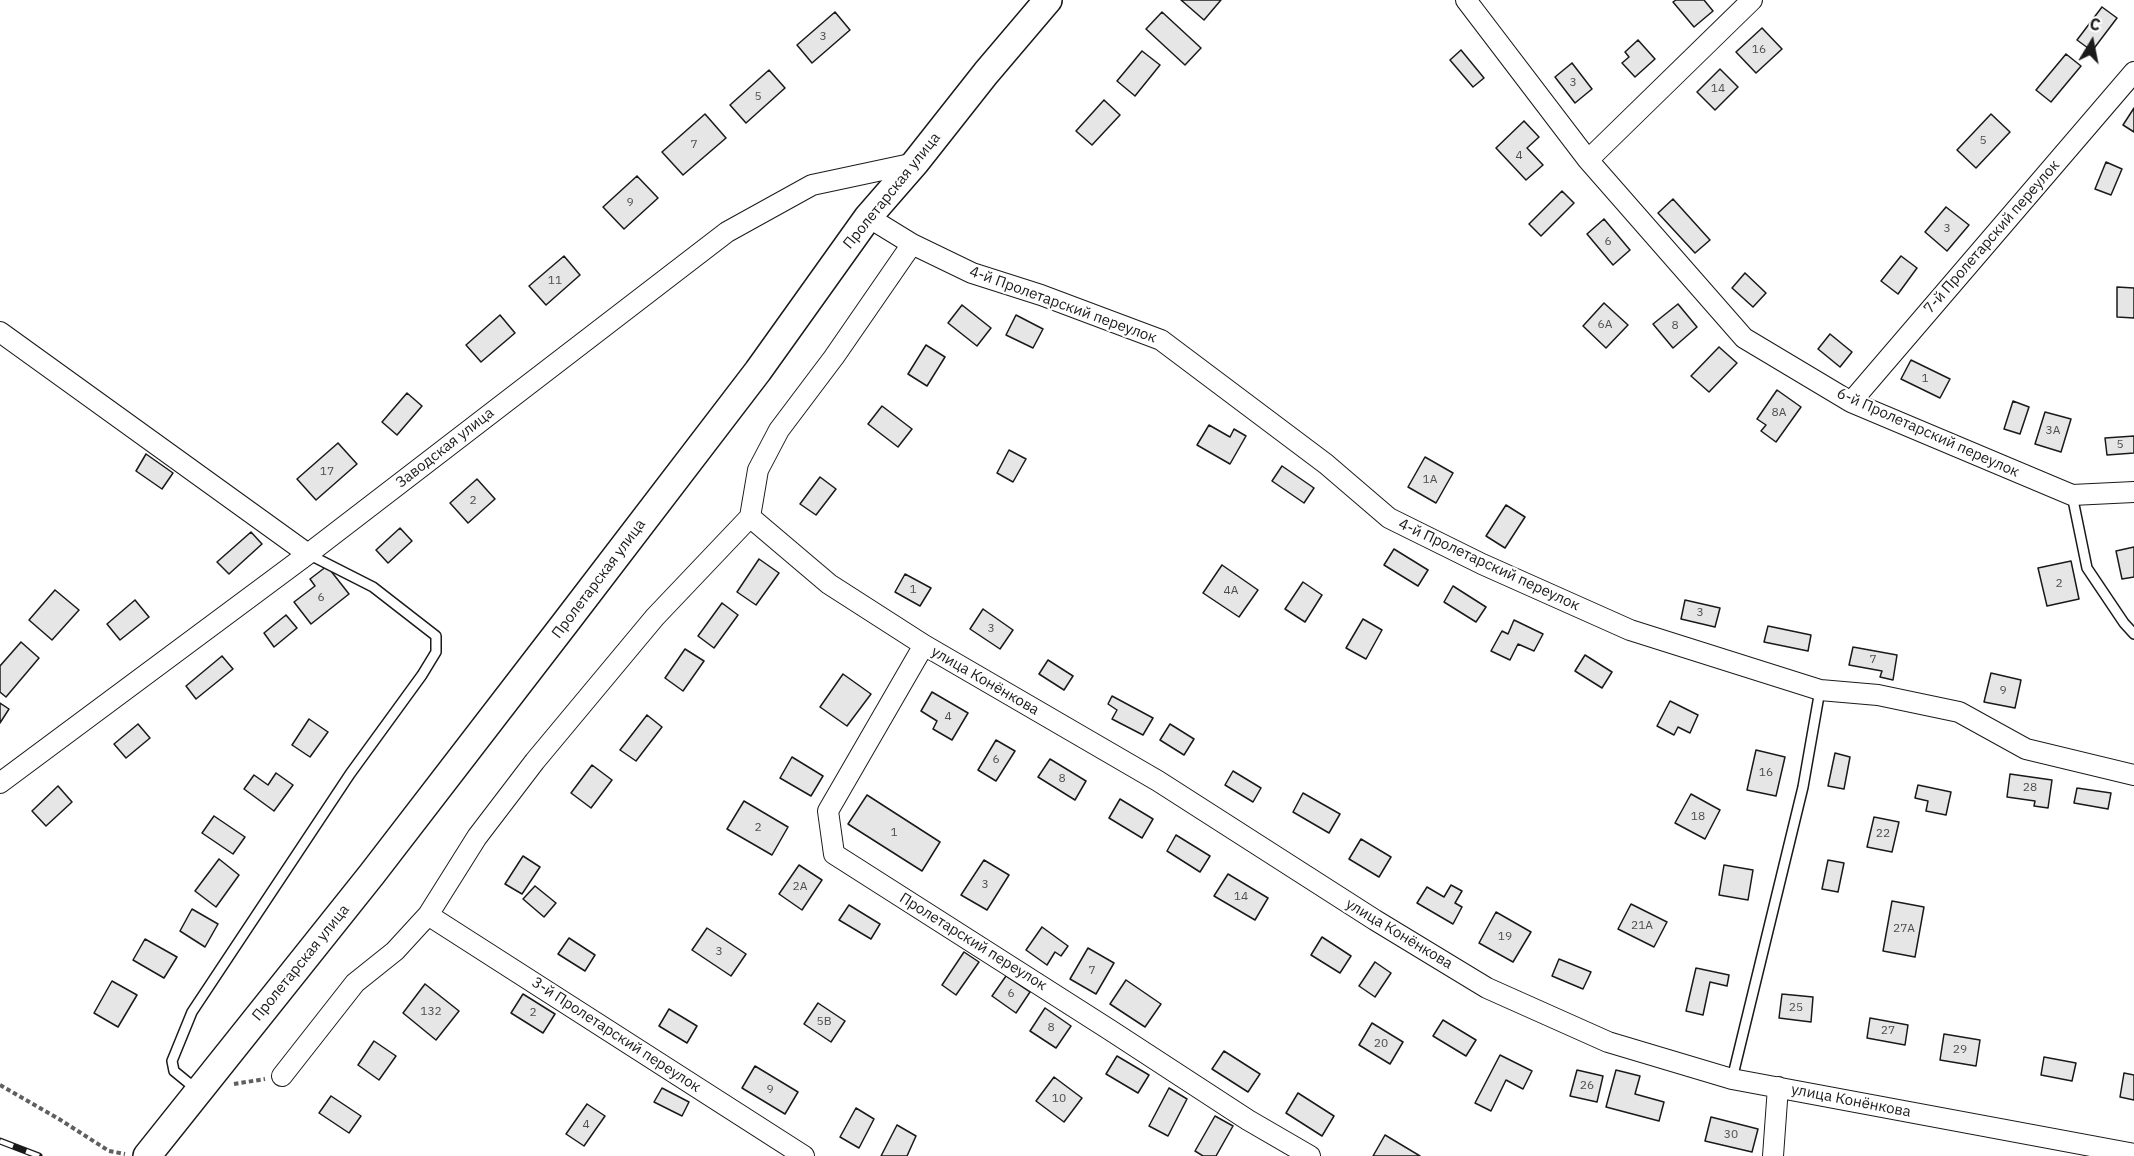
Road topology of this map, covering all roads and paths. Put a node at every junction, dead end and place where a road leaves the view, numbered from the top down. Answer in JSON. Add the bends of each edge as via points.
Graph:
{"nodes":[{"id":1,"x":1048,"y":0,"type":"edge"},
{"id":2,"x":1466,"y":0,"type":"edge"},
{"id":3,"x":1752,"y":0,"type":"edge"},
{"id":4,"x":2134,"y":72,"type":"edge"},
{"id":5,"x":1588,"y":160,"type":"junction"},
{"id":6,"x":915,"y":163,"type":"junction"},
{"id":7,"x":868,"y":217,"type":"junction"},
{"id":8,"x":912,"y":244,"type":"junction"},
{"id":9,"x":0,"y":332,"type":"edge"},
{"id":10,"x":1851,"y":402,"type":"junction"},
{"id":11,"x":2134,"y":492,"type":"edge"},
{"id":12,"x":2072,"y":495,"type":"junction"},
{"id":13,"x":750,"y":517,"type":"junction"},
{"id":14,"x":308,"y":554,"type":"junction"},
{"id":15,"x":2134,"y":634,"type":"edge"},
{"id":16,"x":924,"y":645,"type":"junction"},
{"id":17,"x":1820,"y":690,"type":"junction"},
{"id":18,"x":2134,"y":775,"type":"edge"},
{"id":19,"x":0,"y":783,"type":"edge"},
{"id":20,"x":429,"y":915,"type":"junction"},
{"id":21,"x":282,"y":1076,"type":"joint"},
{"id":22,"x":1732,"y":1079,"type":"junction"},
{"id":23,"x":0,"y":1085,"type":"edge"},
{"id":24,"x":1778,"y":1087,"type":"junction"},
{"id":25,"x":198,"y":1091,"type":"junction"},
{"id":26,"x":2049,"y":1147,"type":"edge"},
{"id":27,"x":2134,"y":1154,"type":"edge"},
{"id":28,"x":133,"y":1156,"type":"edge"},
{"id":29,"x":147,"y":1156,"type":"edge"},
{"id":30,"x":804,"y":1156,"type":"edge"},
{"id":31,"x":1310,"y":1156,"type":"edge"},
{"id":32,"x":1773,"y":1156,"type":"edge"}],
"edges":[{"from":1,"to":6,"type":"main road","name":"Пролетарская улица"},
{"from":2,"to":5,"type":"street","name":"6-й Пролетарский переулок"},
{"from":3,"to":5,"type":"street"},
{"from":4,"to":10,"type":"street","name":"7-й Пролетарский переулок"},
{"from":5,"to":10,"type":"street","name":"6-й Пролетарский переулок","via":[[1744,338]]},
{"from":6,"to":7,"type":"main road","name":"Пролетарская улица"},
{"from":6,"to":14,"type":"street","name":"Заводская улица","via":[[812,185],[727,232]]},
{"from":7,"to":8,"type":"street","name":"4-й Пролетарский переулок"},
{"from":7,"to":25,"type":"main road","name":"Пролетарская улица","via":[[758,371],[616,557],[372,874]]},
{"from":8,"to":13,"type":"street","via":[[779,430],[758,470]]},
{"from":8,"to":17,"type":"street","name":"4-й Пролетарский переулок","via":[[972,273],[1161,340],[1326,464],[1389,518],[1482,564],[1630,630]]},
{"from":9,"to":14,"type":"street"},
{"from":10,"to":12,"type":"street","name":"6-й Пролетарский переулок"},
{"from":11,"to":12,"type":"street"},
{"from":12,"to":15,"type":"lane","via":[[2087,568]]},
{"from":13,"to":16,"type":"street","name":"улица Конёнкова","via":[[829,584]]},
{"from":13,"to":20,"type":"street","via":[[655,617],[535,761],[477,837]]},
{"from":14,"to":19,"type":"street","name":"Заводская улица"},
{"from":14,"to":25,"type":"lane","via":[[373,587],[436,636],[436,652],[192,1012],[171,1061],[174,1071]]},
{"from":16,"to":22,"type":"street","name":"улица Конёнкова","via":[[1158,781],[1487,988],[1608,1042]]},
{"from":16,"to":31,"type":"street","name":"Пролетарский переулок","via":[[828,811],[834,854]]},
{"from":17,"to":18,"type":"street","name":"4-й Пролетарский переулок","via":[[1878,695],[1959,712],[2026,749]]},
{"from":17,"to":22,"type":"lane","via":[[1803,787]]},
{"from":20,"to":21,"type":"street","via":[[395,951],[355,983]]},
{"from":20,"to":30,"type":"street","name":"3-й Пролетарский переулок"},
{"from":21,"to":25,"type":"path"},
{"from":22,"to":24,"type":"street","name":"улица Конёнкова"},
{"from":23,"to":28,"type":"path","via":[[109,1151]]},
{"from":24,"to":26,"type":"street","name":"улица Конёнкова"},
{"from":24,"to":32,"type":"street"},
{"from":25,"to":29,"type":"main road","name":"Пролетарская улица"},
{"from":26,"to":27,"type":"street","name":"улица Конёнкова"}]}
